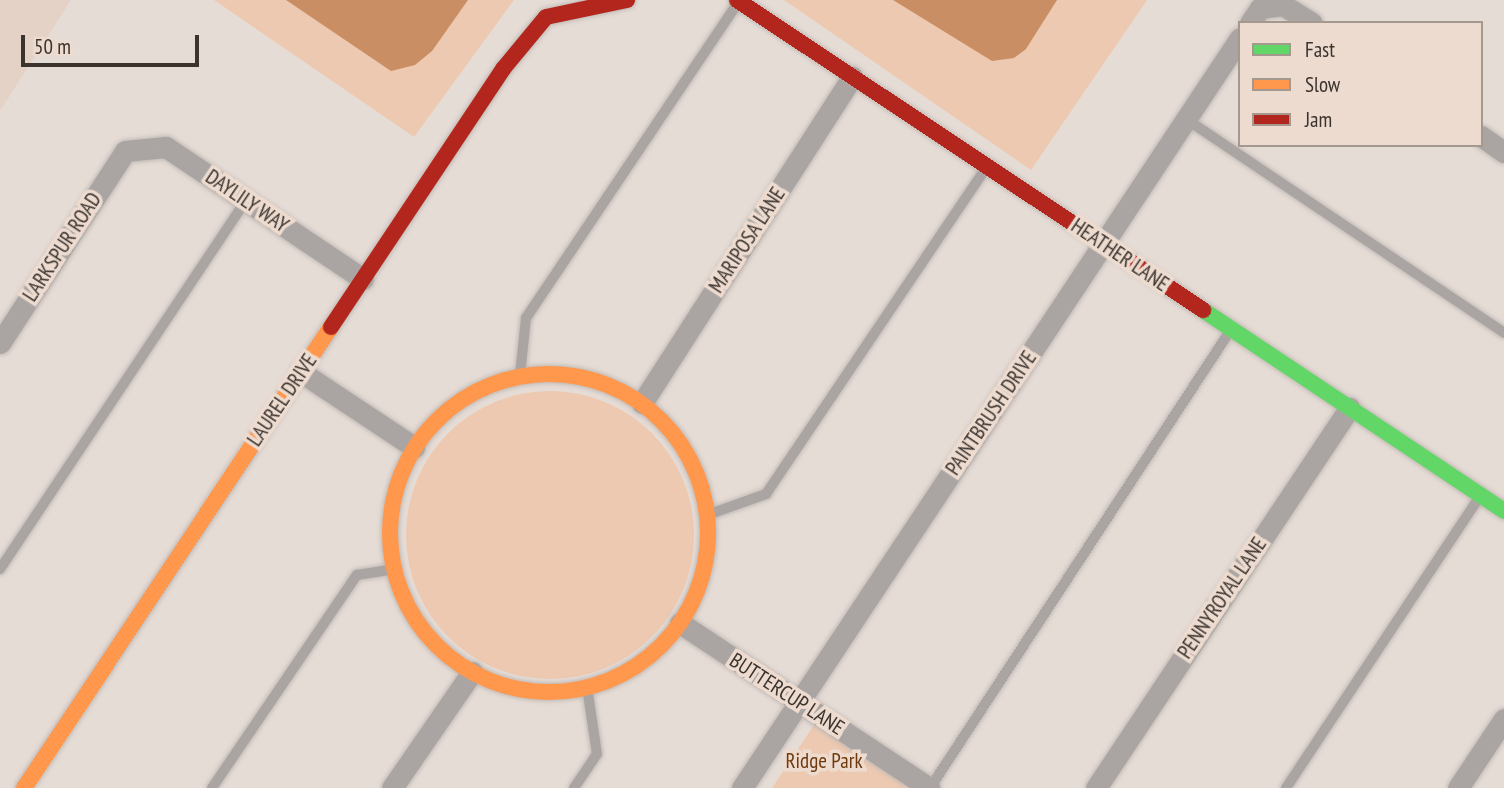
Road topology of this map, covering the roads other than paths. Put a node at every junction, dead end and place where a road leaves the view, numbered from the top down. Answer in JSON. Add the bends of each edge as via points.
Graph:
{"nodes":[{"id":1,"x":627,"y":0,"type":"edge"},
{"id":2,"x":738,"y":1,"type":"edge"},
{"id":3,"x":1255,"y":15,"type":"edge"},
{"id":4,"x":1309,"y":21,"type":"edge"},
{"id":5,"x":1238,"y":41,"type":"edge"},
{"id":6,"x":852,"y":77,"type":"junction"},
{"id":7,"x":1186,"y":119,"type":"junction"},
{"id":8,"x":1483,"y":137,"type":"edge"},
{"id":9,"x":125,"y":151,"type":"joint"},
{"id":10,"x":1504,"y":152,"type":"edge"},
{"id":11,"x":986,"y":166,"type":"junction"},
{"id":12,"x":246,"y":200,"type":"junction"},
{"id":13,"x":1103,"y":244,"type":"junction"},
{"id":14,"x":363,"y":279,"type":"junction"},
{"id":15,"x":1231,"y":329,"type":"junction"},
{"id":16,"x":1504,"y":333,"type":"edge"},
{"id":17,"x":0,"y":343,"type":"edge"},
{"id":18,"x":301,"y":372,"type":"junction"},
{"id":19,"x":520,"y":376,"type":"junction"},
{"id":20,"x":642,"y":403,"type":"junction"},
{"id":21,"x":1349,"y":408,"type":"junction"},
{"id":22,"x":414,"y":447,"type":"junction"},
{"id":23,"x":1480,"y":495,"type":"junction"},
{"id":24,"x":1504,"y":511,"type":"edge"},
{"id":25,"x":707,"y":515,"type":"junction"},
{"id":26,"x":0,"y":569,"type":"edge"},
{"id":27,"x":394,"y":569,"type":"junction"},
{"id":28,"x":680,"y":624,"type":"junction"},
{"id":29,"x":472,"y":672,"type":"junction"},
{"id":30,"x":587,"y":687,"type":"junction"},
{"id":31,"x":799,"y":702,"type":"junction"},
{"id":32,"x":1504,"y":719,"type":"edge"},
{"id":33,"x":24,"y":788,"type":"edge"},
{"id":34,"x":212,"y":788,"type":"edge"},
{"id":35,"x":392,"y":788,"type":"edge"},
{"id":36,"x":574,"y":788,"type":"edge"},
{"id":37,"x":742,"y":788,"type":"edge"},
{"id":38,"x":929,"y":788,"type":"edge"},
{"id":39,"x":1096,"y":788,"type":"edge"},
{"id":40,"x":1286,"y":788,"type":"edge"},
{"id":41,"x":1458,"y":788,"type":"edge"}],
"edges":[{"from":1,"to":14,"type":"street","name":"LAUREL DRIVE","via":[[546,17],[503,69]]},
{"from":2,"to":6,"type":"street","name":"HEATHER LANE"},
{"from":2,"to":19,"type":"lane","via":[[526,318]]},
{"from":3,"to":4,"type":"street","via":[[1283,5]]},
{"from":5,"to":7,"type":"street","name":"PAINTBRUSH DRIVE"},
{"from":6,"to":11,"type":"street","name":"HEATHER LANE"},
{"from":6,"to":20,"type":"street","name":"MARIPOSA LANE"},
{"from":7,"to":13,"type":"street","name":"PAINTBRUSH DRIVE"},
{"from":7,"to":16,"type":"lane"},
{"from":8,"to":10,"type":"street"},
{"from":9,"to":12,"type":"street","name":"DAYLILY WAY","via":[[166,147]]},
{"from":9,"to":17,"type":"street","name":"LARKSPUR ROAD"},
{"from":11,"to":13,"type":"street","name":"HEATHER LANE"},
{"from":11,"to":25,"type":"lane","via":[[766,494]]},
{"from":12,"to":14,"type":"street","name":"DAYLILY WAY"},
{"from":12,"to":26,"type":"lane"},
{"from":13,"to":15,"type":"street","name":"HEATHER LANE"},
{"from":13,"to":31,"type":"street","name":"PAINTBRUSH DRIVE"},
{"from":14,"to":18,"type":"street","name":"LAUREL DRIVE"},
{"from":15,"to":21,"type":"street","name":"HEATHER LANE"},
{"from":15,"to":38,"type":"lane"},
{"from":18,"to":22,"type":"street"},
{"from":18,"to":33,"type":"street","name":"LAUREL DRIVE"},
{"from":19,"to":20,"type":"street","via":[[563,374],[594,381]]},
{"from":19,"to":22,"type":"street","via":[[479,389],[442,414]]},
{"from":20,"to":25,"type":"street","via":[[674,434],[690,463]]},
{"from":21,"to":23,"type":"street","name":"HEATHER LANE"},
{"from":21,"to":39,"type":"street","name":"PENNYROYAL LANE"},
{"from":22,"to":27,"type":"street","via":[[391,506]]},
{"from":23,"to":24,"type":"street","name":"HEATHER LANE"},
{"from":23,"to":40,"type":"lane"},
{"from":25,"to":28,"type":"street","via":[[703,572]]},
{"from":27,"to":29,"type":"street","via":[[410,611],[437,646]]},
{"from":27,"to":34,"type":"lane","via":[[357,575]]},
{"from":28,"to":30,"type":"street","via":[[639,664]]},
{"from":28,"to":31,"type":"street","name":"BUTTERCUP LANE"},
{"from":29,"to":30,"type":"street","via":[[509,687],[548,691]]},
{"from":29,"to":35,"type":"street"},
{"from":30,"to":36,"type":"lane","via":[[597,754]]},
{"from":31,"to":37,"type":"street","name":"PAINTBRUSH DRIVE"},
{"from":31,"to":38,"type":"street","name":"BUTTERCUP LANE"},
{"from":32,"to":41,"type":"street"}]}
